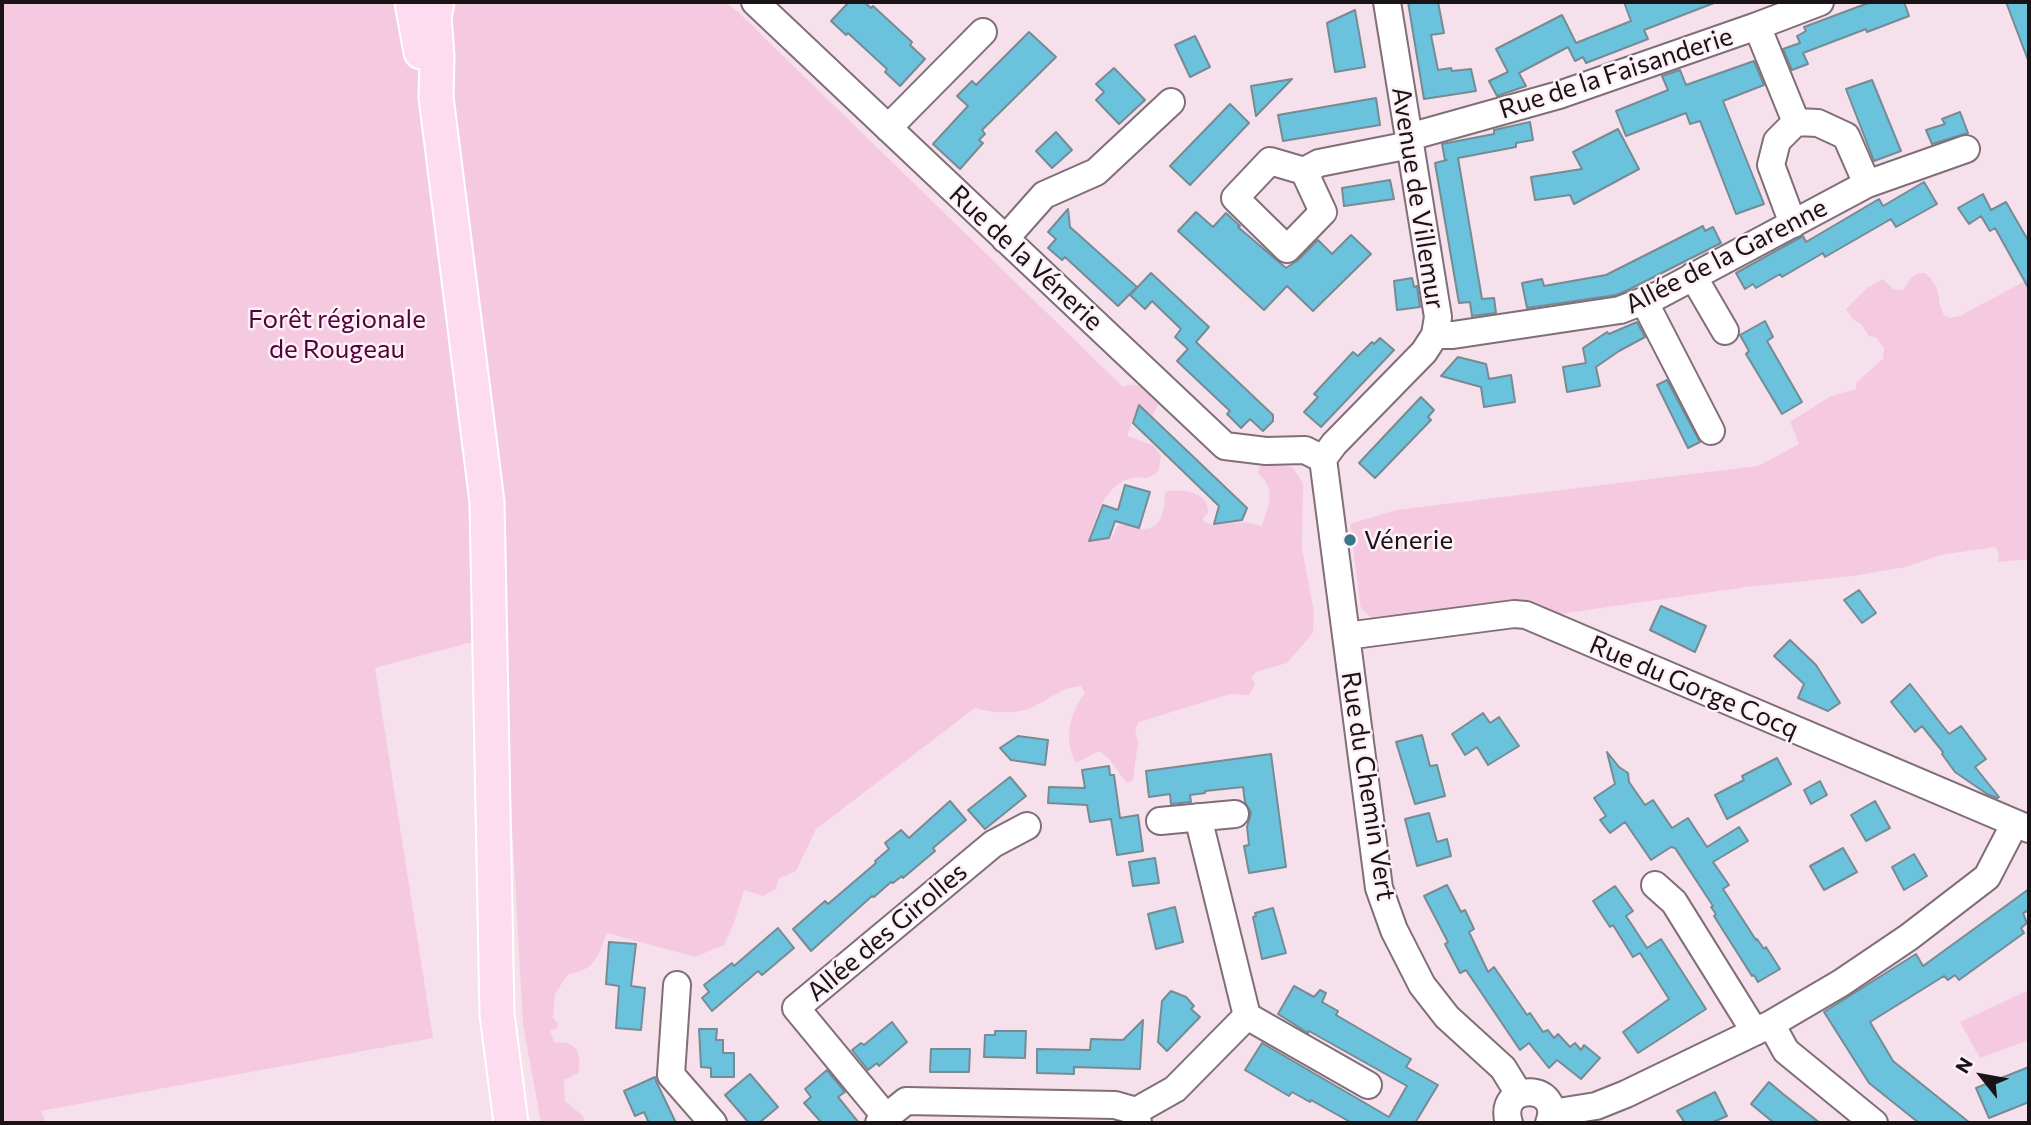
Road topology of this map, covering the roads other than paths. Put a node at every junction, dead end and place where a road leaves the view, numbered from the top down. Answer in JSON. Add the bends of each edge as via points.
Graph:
{"nodes":[{"id":1,"x":412,"y":2,"type":"edge"},
{"id":2,"x":437,"y":2,"type":"edge"},
{"id":3,"x":755,"y":2,"type":"edge"},
{"id":4,"x":1387,"y":2,"type":"edge"},
{"id":5,"x":1820,"y":2,"type":"edge"},
{"id":6,"x":1757,"y":26,"type":"junction"},
{"id":7,"x":983,"y":32,"type":"dead end"},
{"id":8,"x":436,"y":97,"type":"junction"},
{"id":9,"x":1171,"y":102,"type":"dead end"},
{"id":10,"x":1796,"y":122,"type":"junction"},
{"id":11,"x":888,"y":128,"type":"junction"},
{"id":12,"x":1410,"y":141,"type":"junction"},
{"id":13,"x":1966,"y":149,"type":"dead end"},
{"id":14,"x":1304,"y":171,"type":"dead end"},
{"id":15,"x":1867,"y":184,"type":"junction"},
{"id":16,"x":1793,"y":223,"type":"junction"},
{"id":17,"x":1005,"y":239,"type":"junction"},
{"id":18,"x":1693,"y":276,"type":"junction"},
{"id":19,"x":1644,"y":301,"type":"junction"},
{"id":20,"x":1725,"y":331,"type":"dead end"},
{"id":21,"x":1434,"y":335,"type":"junction"},
{"id":22,"x":1712,"y":431,"type":"dead end"},
{"id":23,"x":1323,"y":459,"type":"junction"},
{"id":24,"x":1346,"y":636,"type":"junction"},
{"id":25,"x":1235,"y":814,"type":"dead end"},
{"id":26,"x":1198,"y":817,"type":"junction"},
{"id":27,"x":1160,"y":821,"type":"dead end"},
{"id":28,"x":1027,"y":826,"type":"dead end"},
{"id":29,"x":2022,"y":826,"type":"edge"},
{"id":30,"x":1655,"y":885,"type":"dead end"},
{"id":31,"x":677,"y":985,"type":"dead end"},
{"id":32,"x":1247,"y":1016,"type":"junction"},
{"id":33,"x":1763,"y":1028,"type":"junction"},
{"id":34,"x":1368,"y":1085,"type":"dead end"},
{"id":35,"x":1519,"y":1094,"type":"junction"},
{"id":36,"x":1137,"y":1117,"type":"edge"},
{"id":37,"x":1550,"y":1118,"type":"edge"},
{"id":38,"x":882,"y":1120,"type":"edge"},
{"id":39,"x":510,"y":1123,"type":"edge"},
{"id":40,"x":713,"y":1123,"type":"edge"},
{"id":41,"x":1509,"y":1123,"type":"edge"},
{"id":42,"x":1874,"y":1123,"type":"edge"}],
"edges":[{"from":1,"to":8,"type":"main road","via":[[423,61]]},
{"from":2,"to":8,"type":"main road"},
{"from":3,"to":11,"type":"street","name":"Rue de la Vénerie"},
{"from":4,"to":12,"type":"street","name":"Avenue de Villemur"},
{"from":5,"to":6,"type":"street","name":"Rue de la Faisanderie"},
{"from":6,"to":10,"type":"street"},
{"from":6,"to":12,"type":"street","name":"Rue de la Faisanderie"},
{"from":7,"to":11,"type":"street"},
{"from":8,"to":39,"type":"main road","via":[[488,502],[497,1014]]},
{"from":9,"to":17,"type":"street","via":[[1096,172],[1044,195]]},
{"from":10,"to":15,"type":"street","via":[[1818,123],[1846,136]]},
{"from":10,"to":16,"type":"street","via":[[1777,141],[1771,165]]},
{"from":11,"to":17,"type":"street","name":"Rue de la Vénerie"},
{"from":12,"to":14,"type":"street","name":"Rue de la Faisanderie","via":[[1319,163]]},
{"from":12,"to":21,"type":"street","name":"Avenue de Villemur","via":[[1438,317]]},
{"from":13,"to":15,"type":"street","name":"Allée de la Garenne"},
{"from":15,"to":16,"type":"street","name":"Allée de la Garenne"},
{"from":16,"to":18,"type":"street","name":"Allée de la Garenne"},
{"from":17,"to":23,"type":"street","name":"Rue de la Vénerie","via":[[1225,446],[1306,450]]},
{"from":18,"to":19,"type":"street","name":"Allée de la Garenne"},
{"from":18,"to":20,"type":"street"},
{"from":19,"to":21,"type":"street","name":"Allée de la Garenne","via":[[1620,310]]},
{"from":19,"to":22,"type":"street"},
{"from":21,"to":23,"type":"street","name":"Avenue de Villemur"},
{"from":23,"to":24,"type":"street","name":"Rue du Chemin Vert"},
{"from":24,"to":29,"type":"street","name":"Rue du Gorge Cocq","via":[[1526,615]]},
{"from":24,"to":35,"type":"street","name":"Rue du Chemin Vert","via":[[1379,888],[1394,930],[1422,985],[1447,1017],[1503,1068]]},
{"from":25,"to":26,"type":"street"},
{"from":26,"to":27,"type":"street"},
{"from":26,"to":32,"type":"street"},
{"from":28,"to":38,"type":"street","name":"Allée des Girolles","via":[[993,845],[796,1008]]},
{"from":29,"to":33,"type":"street","via":[[1986,877],[1964,897],[1841,983]]},
{"from":30,"to":33,"type":"street","via":[[1674,902]]},
{"from":31,"to":40,"type":"street","via":[[671,1075]]},
{"from":32,"to":34,"type":"street"},
{"from":32,"to":36,"type":"street","via":[[1175,1089]]},
{"from":33,"to":37,"type":"street","via":[[1596,1107]]},
{"from":33,"to":42,"type":"street"},
{"from":35,"to":37,"type":"street","via":[[1540,1094],[1546,1099]]},
{"from":35,"to":41,"type":"street","via":[[1509,1104]]},
{"from":36,"to":38,"type":"street","via":[[1115,1105],[906,1101]]}]}
